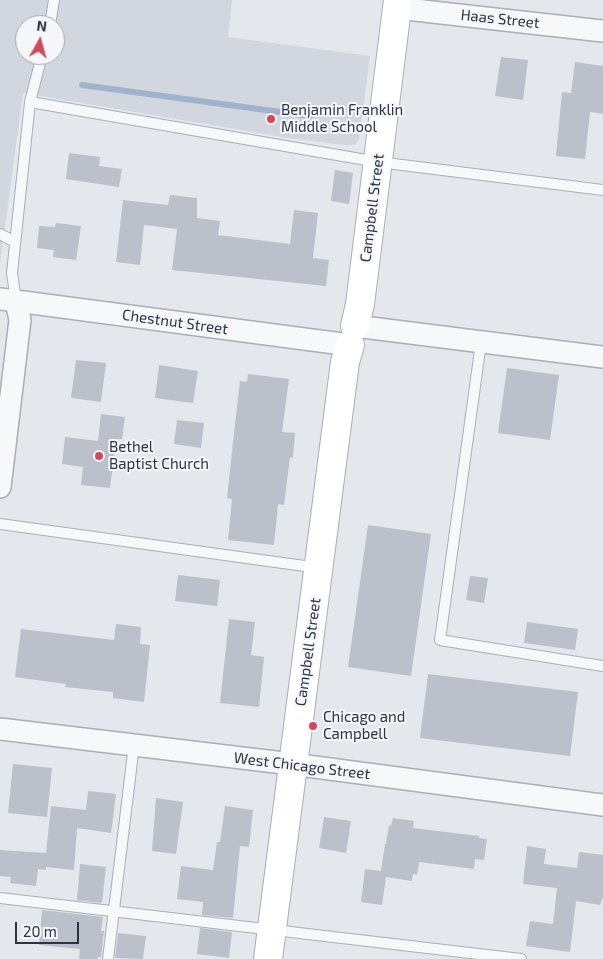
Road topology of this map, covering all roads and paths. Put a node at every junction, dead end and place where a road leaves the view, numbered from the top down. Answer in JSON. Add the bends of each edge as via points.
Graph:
{"nodes":[{"id":1,"x":54,"y":0,"type":"edge"},
{"id":2,"x":398,"y":4,"type":"edge"},
{"id":3,"x":52,"y":15,"type":"edge"},
{"id":4,"x":603,"y":31,"type":"edge"},
{"id":5,"x":39,"y":65,"type":"edge"},
{"id":6,"x":30,"y":102,"type":"junction"},
{"id":7,"x":378,"y":162,"type":"junction"},
{"id":8,"x":603,"y":190,"type":"edge"},
{"id":9,"x":0,"y":234,"type":"edge"},
{"id":10,"x":15,"y":242,"type":"junction"},
{"id":11,"x":8,"y":300,"type":"edge"},
{"id":12,"x":353,"y":336,"type":"junction"},
{"id":13,"x":481,"y":343,"type":"junction"},
{"id":14,"x":603,"y":357,"type":"edge"},
{"id":15,"x":0,"y":487,"type":"edge"},
{"id":16,"x":0,"y":524,"type":"edge"},
{"id":17,"x":320,"y":568,"type":"junction"},
{"id":18,"x":603,"y":666,"type":"edge"},
{"id":19,"x":0,"y":729,"type":"edge"},
{"id":20,"x":134,"y":745,"type":"junction"},
{"id":21,"x":292,"y":764,"type":"junction"},
{"id":22,"x":603,"y":805,"type":"edge"},
{"id":23,"x":0,"y":898,"type":"edge"},
{"id":24,"x":114,"y":911,"type":"junction"},
{"id":25,"x":272,"y":928,"type":"junction"},
{"id":26,"x":108,"y":959,"type":"edge"},
{"id":27,"x":268,"y":959,"type":"edge"},
{"id":28,"x":521,"y":959,"type":"edge"}],
"edges":[{"from":1,"to":3,"type":"lane"},
{"from":2,"to":4,"type":"street","name":"Haas Street"},
{"from":2,"to":7,"type":"main road","name":"Campbell Street"},
{"from":5,"to":6,"type":"lane"},
{"from":6,"to":7,"type":"lane"},
{"from":6,"to":10,"type":"lane"},
{"from":7,"to":8,"type":"lane"},
{"from":7,"to":12,"type":"main road","name":"Campbell Street"},
{"from":9,"to":10,"type":"lane"},
{"from":10,"to":11,"type":"lane"},
{"from":11,"to":12,"type":"street","name":"Chestnut Street"},
{"from":11,"to":15,"type":"street","via":[[20,320]]},
{"from":12,"to":13,"type":"street","name":"Chestnut Street"},
{"from":12,"to":17,"type":"main road","name":"Campbell Street","via":[[345,362]]},
{"from":13,"to":14,"type":"street","name":"Chestnut Street"},
{"from":13,"to":18,"type":"lane","via":[[440,640]]},
{"from":16,"to":17,"type":"lane"},
{"from":17,"to":21,"type":"main road","name":"Campbell Street"},
{"from":19,"to":20,"type":"street","name":"West Chicago Street"},
{"from":20,"to":21,"type":"street","name":"West Chicago Street"},
{"from":20,"to":24,"type":"lane"},
{"from":21,"to":22,"type":"street","name":"West Chicago Street"},
{"from":21,"to":25,"type":"main road","name":"Campbell Street"},
{"from":23,"to":24,"type":"lane"},
{"from":24,"to":25,"type":"lane"},
{"from":24,"to":26,"type":"lane"},
{"from":25,"to":27,"type":"main road","name":"Campbell Street"},
{"from":25,"to":28,"type":"lane"}]}
